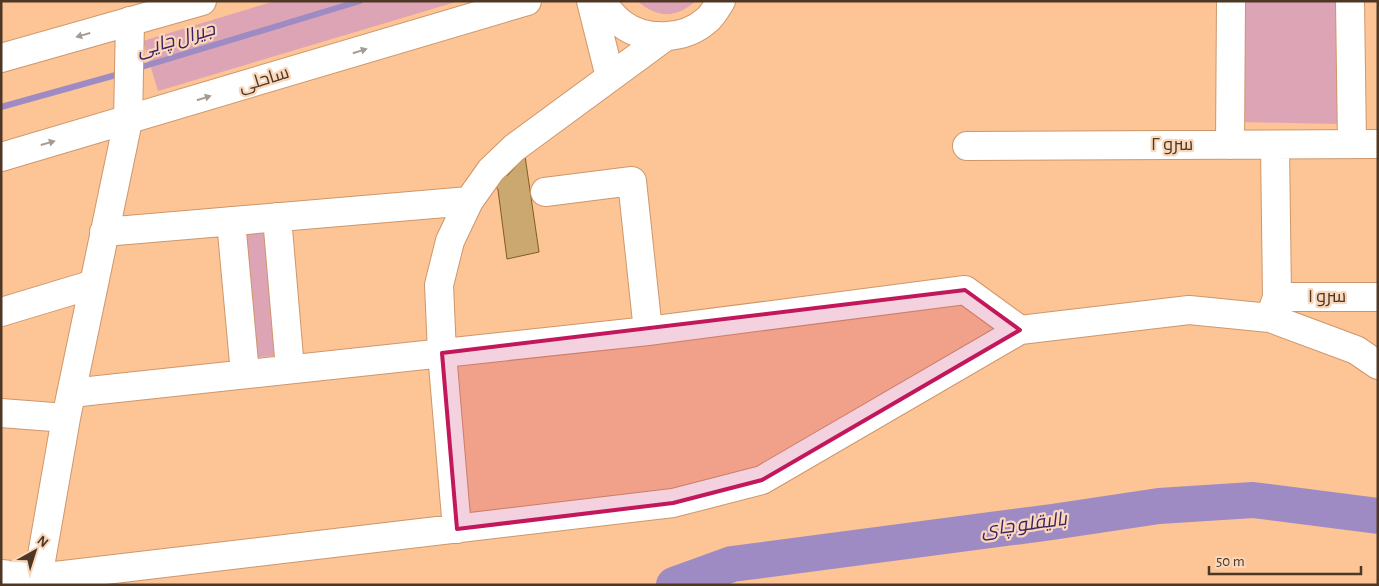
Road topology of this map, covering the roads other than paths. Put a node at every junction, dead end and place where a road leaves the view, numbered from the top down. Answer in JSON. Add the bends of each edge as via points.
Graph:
{"nodes":[{"id":1,"x":202,"y":1,"type":"edge"},
{"id":2,"x":527,"y":1,"type":"edge"},
{"id":3,"x":591,"y":1,"type":"edge"},
{"id":4,"x":600,"y":1,"type":"edge"},
{"id":5,"x":722,"y":1,"type":"edge"},
{"id":6,"x":1230,"y":1,"type":"edge"},
{"id":7,"x":1350,"y":1,"type":"edge"},
{"id":8,"x":130,"y":21,"type":"junction"},
{"id":9,"x":665,"y":37,"type":"junction"},
{"id":10,"x":1,"y":58,"type":"edge"},
{"id":11,"x":610,"y":77,"type":"junction"},
{"id":12,"x":128,"y":121,"type":"junction"},
{"id":13,"x":1365,"y":144,"type":"edge"},
{"id":14,"x":1230,"y":145,"type":"junction"},
{"id":15,"x":1275,"y":145,"type":"junction"},
{"id":16,"x":967,"y":146,"type":"dead end"},
{"id":17,"x":1,"y":157,"type":"edge"},
{"id":18,"x":544,"y":192,"type":"dead end"},
{"id":19,"x":468,"y":201,"type":"junction"},
{"id":20,"x":277,"y":217,"type":"junction"},
{"id":21,"x":231,"y":221,"type":"junction"},
{"id":22,"x":104,"y":232,"type":"junction"},
{"id":23,"x":94,"y":284,"type":"junction"},
{"id":24,"x":1378,"y":297,"type":"edge"},
{"id":25,"x":1273,"y":308,"type":"junction"},
{"id":26,"x":1,"y":312,"type":"edge"},
{"id":27,"x":1020,"y":330,"type":"junction"},
{"id":28,"x":648,"y":331,"type":"junction"},
{"id":29,"x":442,"y":353,"type":"junction"},
{"id":30,"x":1378,"y":366,"type":"edge"},
{"id":31,"x":290,"y":369,"type":"junction"},
{"id":32,"x":245,"y":374,"type":"junction"},
{"id":33,"x":68,"y":406,"type":"junction"},
{"id":34,"x":1,"y":413,"type":"edge"},
{"id":35,"x":457,"y":529,"type":"junction"},
{"id":36,"x":1,"y":574,"type":"edge"},
{"id":37,"x":38,"y":578,"type":"junction"}],
"edges":[{"from":1,"to":8,"type":"street"},
{"from":12,"to":2,"type":"street","name":"ساحلی","one_way":true},
{"from":3,"to":11,"type":"street"},
{"from":4,"to":9,"type":"street","via":[[622,24],[643,34]]},
{"from":5,"to":9,"type":"street","via":[[707,20],[688,32]]},
{"from":6,"to":14,"type":"street"},
{"from":7,"to":13,"type":"street"},
{"from":8,"to":10,"type":"street","one_way":true},
{"from":8,"to":12,"type":"street"},
{"from":9,"to":11,"type":"street"},
{"from":11,"to":19,"type":"street","via":[[514,148],[491,170]]},
{"from":17,"to":12,"type":"street","name":"ساحلی","one_way":true},
{"from":12,"to":22,"type":"street"},
{"from":13,"to":15,"type":"street","name":"سرو ۲"},
{"from":14,"to":15,"type":"street","name":"سرو ۲"},
{"from":14,"to":16,"type":"street","name":"سرو ۲"},
{"from":15,"to":25,"type":"street"},
{"from":18,"to":28,"type":"street","via":[[632,181]]},
{"from":19,"to":20,"type":"street"},
{"from":19,"to":29,"type":"street","via":[[450,241],[439,285]]},
{"from":20,"to":21,"type":"street"},
{"from":20,"to":31,"type":"street"},
{"from":21,"to":22,"type":"street"},
{"from":21,"to":32,"type":"street"},
{"from":22,"to":23,"type":"street"},
{"from":23,"to":26,"type":"street"},
{"from":23,"to":33,"type":"street"},
{"from":24,"to":25,"type":"street","name":"سرو ۱"},
{"from":25,"to":27,"type":"street","via":[[1189,310]]},
{"from":25,"to":30,"type":"street","via":[[1356,350]]},
{"from":27,"to":28,"type":"street","via":[[966,290]]},
{"from":27,"to":35,"type":"street","via":[[762,480],[673,503]]},
{"from":28,"to":29,"type":"street"},
{"from":29,"to":31,"type":"street"},
{"from":29,"to":35,"type":"street"},
{"from":31,"to":32,"type":"street"},
{"from":32,"to":33,"type":"street"},
{"from":33,"to":34,"type":"street"},
{"from":33,"to":37,"type":"street"},
{"from":35,"to":37,"type":"street"},
{"from":36,"to":37,"type":"street"}]}
